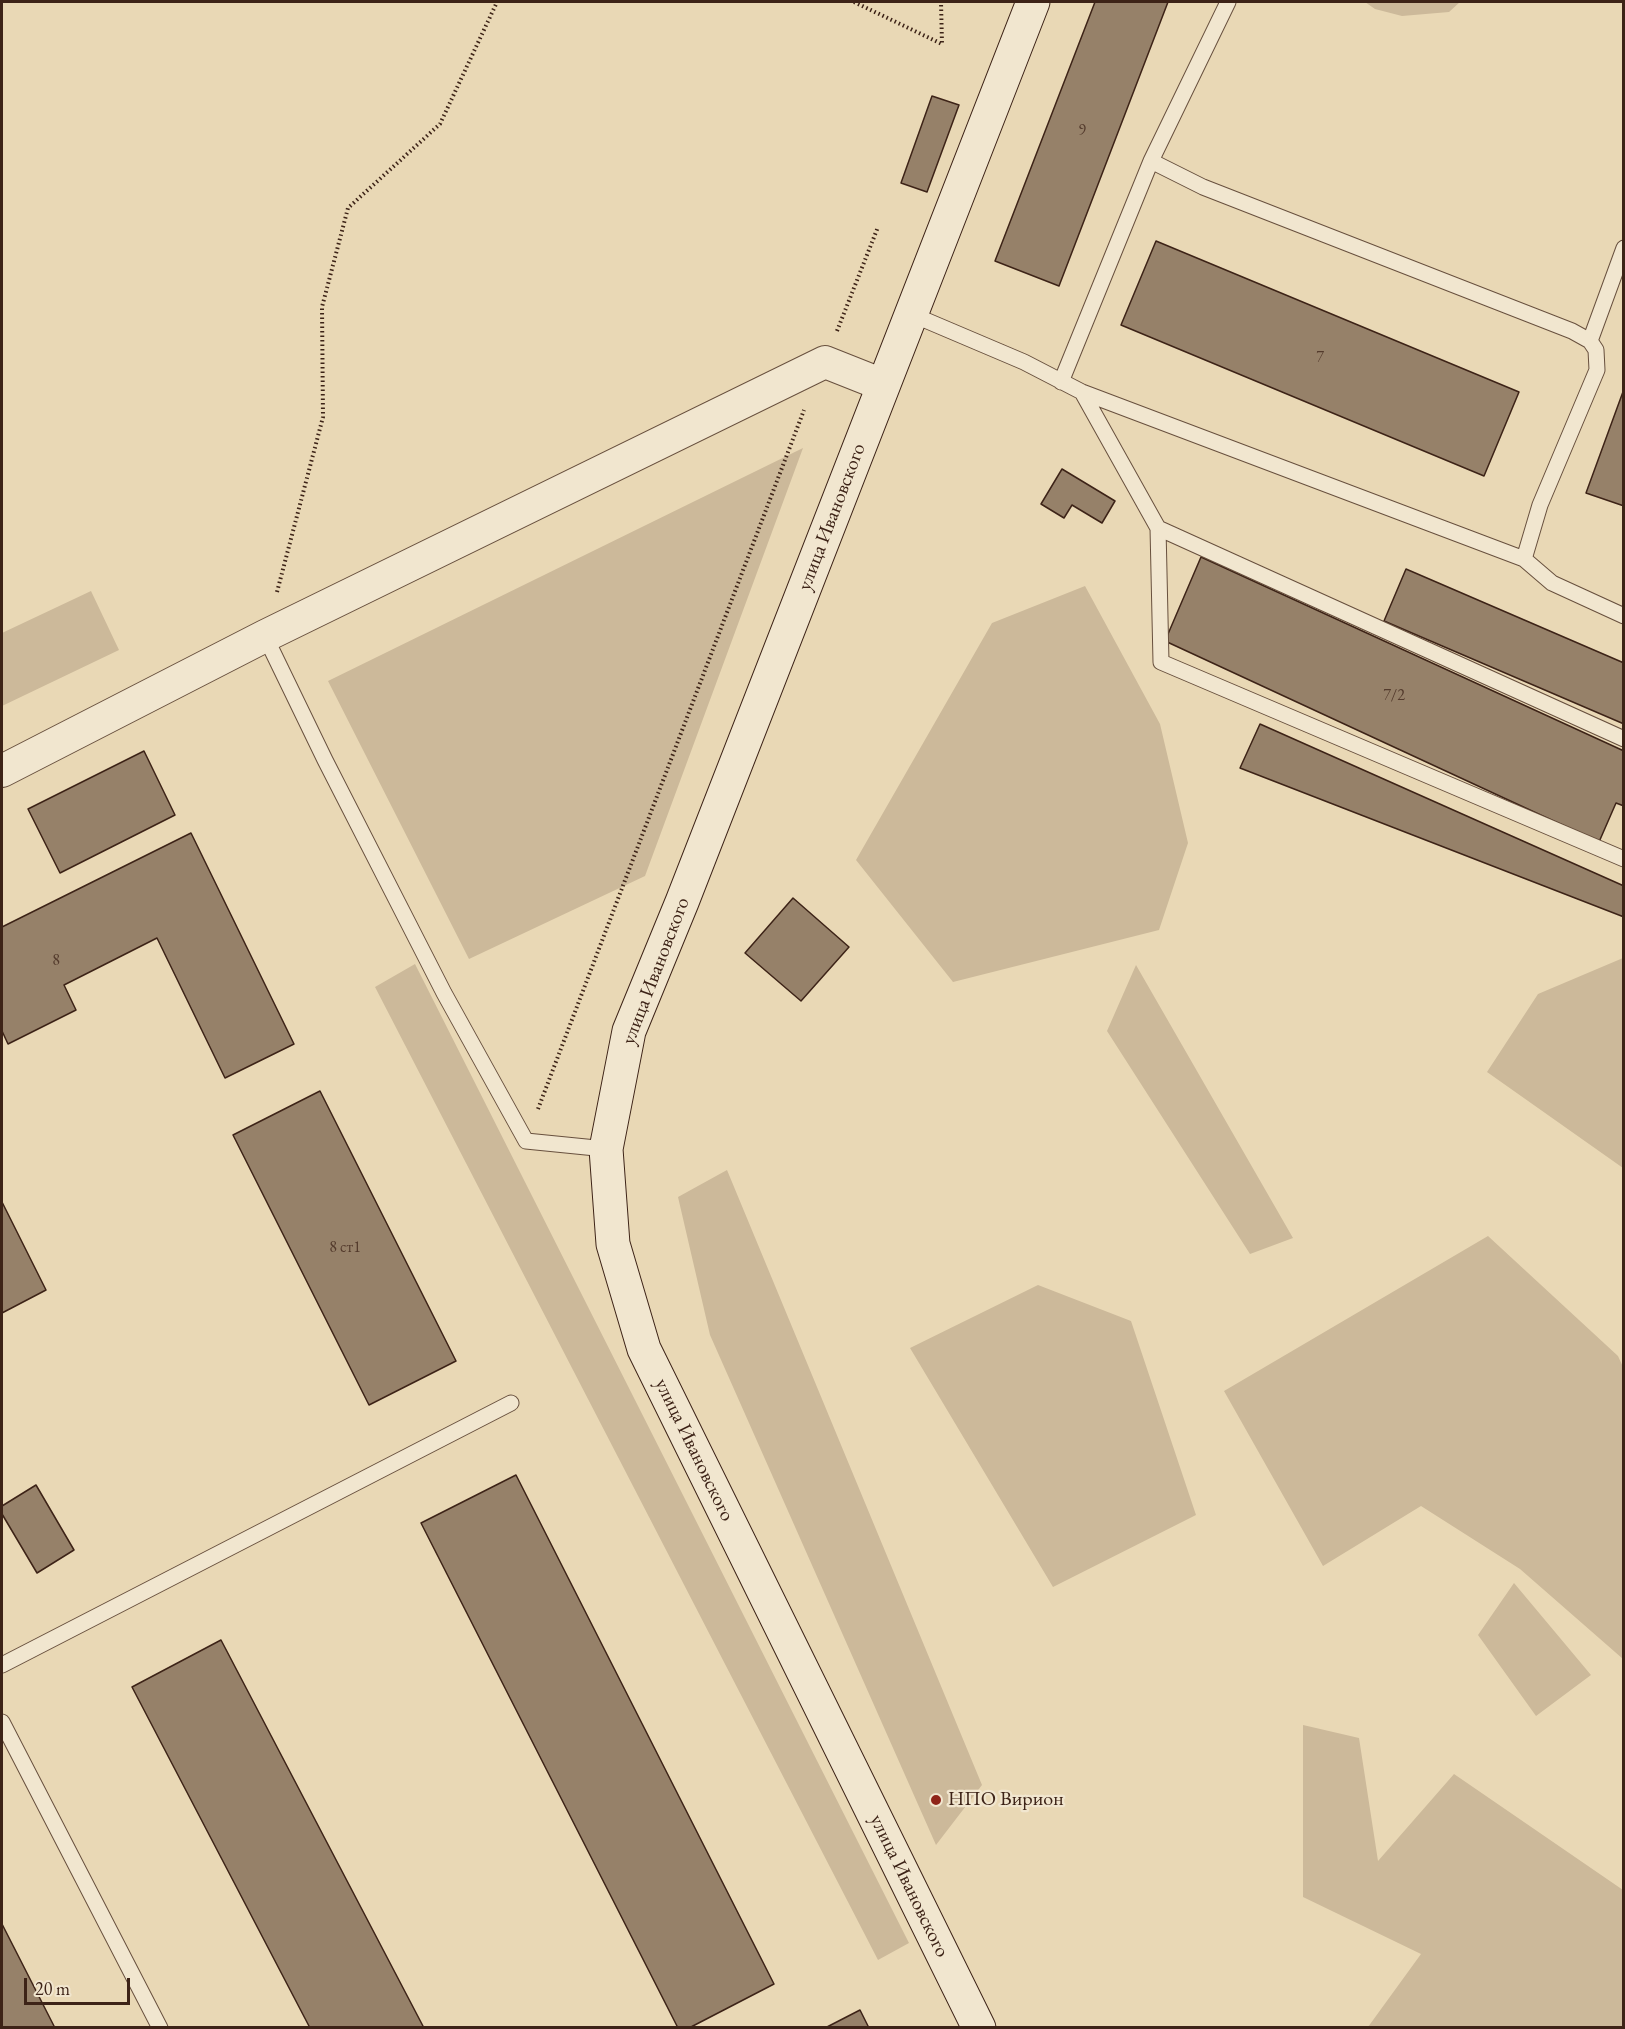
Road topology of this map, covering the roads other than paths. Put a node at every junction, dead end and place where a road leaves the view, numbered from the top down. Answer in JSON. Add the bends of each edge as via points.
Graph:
{"nodes":[{"id":1,"x":1033,"y":2,"type":"edge"},
{"id":2,"x":1228,"y":2,"type":"edge"},
{"id":3,"x":1151,"y":161,"type":"junction"},
{"id":4,"x":1623,"y":248,"type":"edge"},
{"id":5,"x":911,"y":314,"type":"junction"},
{"id":6,"x":1590,"y":341,"type":"junction"},
{"id":7,"x":1062,"y":382,"type":"junction"},
{"id":8,"x":883,"y":385,"type":"junction"},
{"id":9,"x":1082,"y":392,"type":"junction"},
{"id":10,"x":1158,"y":528,"type":"junction"},
{"id":11,"x":1524,"y":559,"type":"junction"},
{"id":12,"x":1623,"y":616,"type":"edge"},
{"id":13,"x":265,"y":636,"type":"junction"},
{"id":14,"x":1623,"y":739,"type":"edge"},
{"id":15,"x":2,"y":771,"type":"edge"},
{"id":16,"x":1623,"y":859,"type":"edge"},
{"id":17,"x":606,"y":1149,"type":"junction"},
{"id":18,"x":511,"y":1403,"type":"dead end"},
{"id":19,"x":2,"y":1665,"type":"edge"},
{"id":20,"x":2,"y":1722,"type":"edge"},
{"id":21,"x":160,"y":2028,"type":"edge"},
{"id":22,"x":979,"y":2028,"type":"edge"}],
"edges":[{"from":1,"to":5,"type":"main road","name":"улица Ивановского"},
{"from":2,"to":3,"type":"lane"},
{"from":3,"to":6,"type":"lane","via":[[1203,186]]},
{"from":3,"to":7,"type":"lane"},
{"from":4,"to":6,"type":"lane"},
{"from":5,"to":7,"type":"lane"},
{"from":5,"to":8,"type":"main road","name":"улица Ивановского"},
{"from":6,"to":11,"type":"lane","via":[[1596,350],[1597,370],[1540,505]]},
{"from":7,"to":9,"type":"lane"},
{"from":8,"to":13,"type":"street","via":[[825,362]]},
{"from":8,"to":17,"type":"main road","name":"улица Ивановского","via":[[629,1031]]},
{"from":9,"to":10,"type":"lane"},
{"from":9,"to":11,"type":"lane"},
{"from":10,"to":14,"type":"lane"},
{"from":10,"to":16,"type":"lane","via":[[1161,662]]},
{"from":11,"to":12,"type":"lane","via":[[1552,583]]},
{"from":13,"to":15,"type":"street"},
{"from":13,"to":17,"type":"lane","via":[[444,993],[526,1141]]},
{"from":17,"to":22,"type":"main road","name":"улица Ивановского","via":[[613,1244],[644,1349]]},
{"from":18,"to":19,"type":"lane"},
{"from":20,"to":21,"type":"lane"}]}
